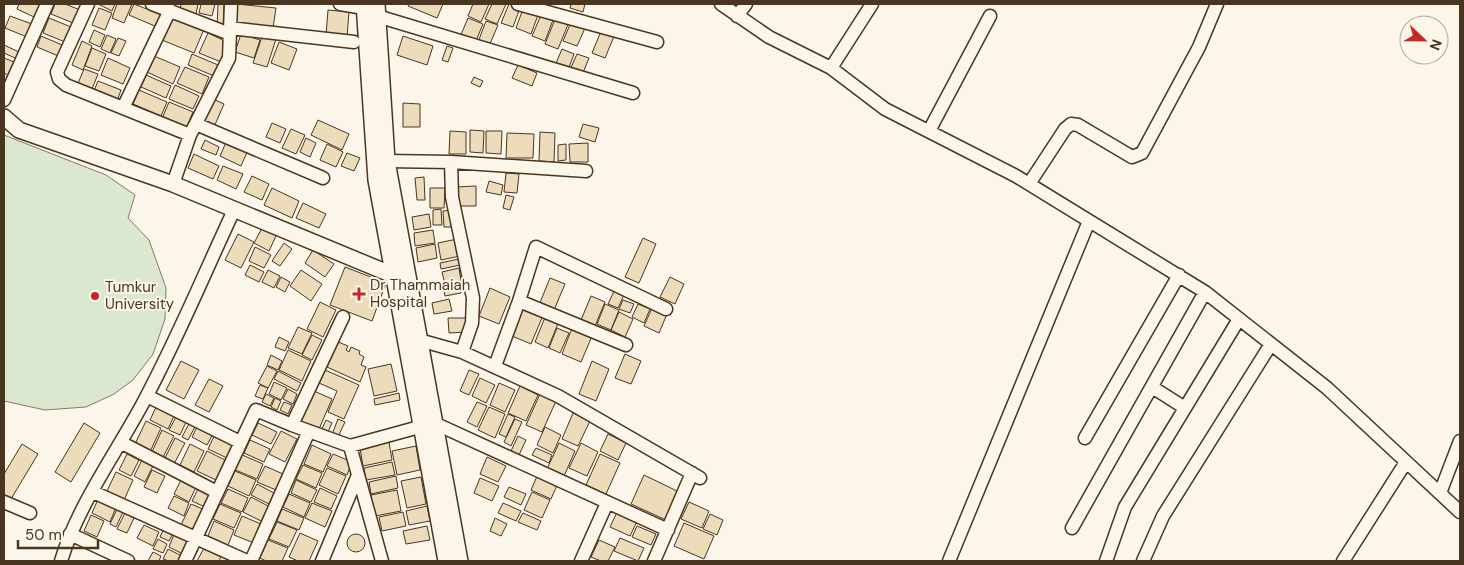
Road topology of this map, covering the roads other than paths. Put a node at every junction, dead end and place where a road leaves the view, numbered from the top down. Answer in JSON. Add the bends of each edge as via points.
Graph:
{"nodes":[{"id":1,"x":47,"y":4,"type":"edge"},
{"id":2,"x":88,"y":4,"type":"edge"},
{"id":3,"x":152,"y":4,"type":"edge"},
{"id":4,"x":231,"y":4,"type":"edge"},
{"id":5,"x":340,"y":4,"type":"edge"},
{"id":6,"x":518,"y":4,"type":"edge"},
{"id":7,"x":721,"y":4,"type":"edge"},
{"id":8,"x":746,"y":4,"type":"edge"},
{"id":9,"x":872,"y":4,"type":"edge"},
{"id":10,"x":1217,"y":4,"type":"edge"},
{"id":11,"x":370,"y":8,"type":"edge"},
{"id":12,"x":170,"y":10,"type":"junction"},
{"id":13,"x":738,"y":16,"type":"junction"},
{"id":14,"x":990,"y":16,"type":"dead end"},
{"id":15,"x":230,"y":31,"type":"junction"},
{"id":16,"x":354,"y":42,"type":"dead end"},
{"id":17,"x":657,"y":42,"type":"dead end"},
{"id":18,"x":831,"y":68,"type":"junction"},
{"id":19,"x":633,"y":93,"type":"dead end"},
{"id":20,"x":4,"y":100,"type":"edge"},
{"id":21,"x":123,"y":108,"type":"junction"},
{"id":22,"x":4,"y":118,"type":"edge"},
{"id":23,"x":193,"y":130,"type":"junction"},
{"id":24,"x":929,"y":131,"type":"junction"},
{"id":25,"x":387,"y":161,"type":"junction"},
{"id":26,"x":450,"y":162,"type":"junction"},
{"id":27,"x":586,"y":171,"type":"dead end"},
{"id":28,"x":323,"y":178,"type":"dead end"},
{"id":29,"x":173,"y":184,"type":"junction"},
{"id":30,"x":1029,"y":184,"type":"junction"},
{"id":31,"x":234,"y":210,"type":"junction"},
{"id":32,"x":1089,"y":221,"type":"junction"},
{"id":33,"x":1179,"y":275,"type":"junction"},
{"id":34,"x":393,"y":276,"type":"junction"},
{"id":35,"x":408,"y":281,"type":"junction"},
{"id":36,"x":1205,"y":292,"type":"junction"},
{"id":37,"x":519,"y":301,"type":"junction"},
{"id":38,"x":666,"y":309,"type":"dead end"},
{"id":39,"x":343,"y":317,"type":"dead end"},
{"id":40,"x":1239,"y":319,"type":"junction"},
{"id":41,"x":418,"y":340,"type":"junction"},
{"id":42,"x":1271,"y":344,"type":"junction"},
{"id":43,"x":626,"y":345,"type":"dead end"},
{"id":44,"x":462,"y":352,"type":"junction"},
{"id":45,"x":494,"y":366,"type":"junction"},
{"id":46,"x":1152,"y":387,"type":"junction"},
{"id":47,"x":147,"y":396,"type":"junction"},
{"id":48,"x":1185,"y":408,"type":"junction"},
{"id":49,"x":292,"y":425,"type":"junction"},
{"id":50,"x":428,"y":425,"type":"junction"},
{"id":51,"x":308,"y":431,"type":"junction"},
{"id":52,"x":1085,"y":438,"type":"dead end"},
{"id":53,"x":1460,"y":440,"type":"edge"},
{"id":54,"x":240,"y":442,"type":"junction"},
{"id":55,"x":122,"y":443,"type":"junction"},
{"id":56,"x":350,"y":446,"type":"junction"},
{"id":57,"x":1406,"y":462,"type":"junction"},
{"id":58,"x":358,"y":475,"type":"junction"},
{"id":59,"x":93,"y":492,"type":"junction"},
{"id":60,"x":217,"y":492,"type":"junction"},
{"id":61,"x":1440,"y":493,"type":"junction"},
{"id":62,"x":4,"y":502,"type":"edge"},
{"id":63,"x":606,"y":502,"type":"junction"},
{"id":64,"x":1460,"y":512,"type":"edge"},
{"id":65,"x":30,"y":513,"type":"dead end"},
{"id":66,"x":1072,"y":528,"type":"dead end"},
{"id":67,"x":668,"y":530,"type":"junction"},
{"id":68,"x":70,"y":534,"type":"junction"},
{"id":69,"x":196,"y":538,"type":"junction"},
{"id":70,"x":60,"y":561,"type":"edge"},
{"id":71,"x":128,"y":561,"type":"edge"},
{"id":72,"x":185,"y":561,"type":"edge"},
{"id":73,"x":247,"y":561,"type":"edge"},
{"id":74,"x":251,"y":561,"type":"edge"},
{"id":75,"x":322,"y":561,"type":"edge"},
{"id":76,"x":382,"y":561,"type":"edge"},
{"id":77,"x":446,"y":561,"type":"edge"},
{"id":78,"x":460,"y":561,"type":"edge"},
{"id":79,"x":581,"y":561,"type":"edge"},
{"id":80,"x":654,"y":561,"type":"edge"},
{"id":81,"x":949,"y":561,"type":"edge"},
{"id":82,"x":1106,"y":561,"type":"edge"},
{"id":83,"x":1143,"y":561,"type":"edge"},
{"id":84,"x":1343,"y":561,"type":"edge"}],
"edges":[{"from":1,"to":20,"type":"street"},
{"from":2,"to":21,"type":"street","via":[[57,72],[59,79],[66,85]]},
{"from":3,"to":12,"type":"street"},
{"from":4,"to":15,"type":"street"},
{"from":5,"to":11,"type":"street"},
{"from":6,"to":17,"type":"street"},
{"from":7,"to":13,"type":"street"},
{"from":8,"to":13,"type":"street"},
{"from":9,"to":18,"type":"street"},
{"from":10,"to":30,"type":"street","via":[[1199,47],[1142,153],[1132,157],[1071,124]]},
{"from":11,"to":19,"type":"street"},
{"from":11,"to":25,"type":"main road"},
{"from":11,"to":34,"type":"main road","via":[[376,180]]},
{"from":12,"to":15,"type":"street"},
{"from":12,"to":21,"type":"street"},
{"from":13,"to":18,"type":"street","via":[[769,37]]},
{"from":14,"to":24,"type":"street"},
{"from":15,"to":16,"type":"street"},
{"from":15,"to":23,"type":"street","via":[[229,58]]},
{"from":18,"to":24,"type":"street","via":[[885,109]]},
{"from":21,"to":23,"type":"street"},
{"from":22,"to":29,"type":"main road","via":[[19,130]]},
{"from":23,"to":28,"type":"street"},
{"from":23,"to":29,"type":"street"},
{"from":24,"to":30,"type":"street"},
{"from":25,"to":26,"type":"street"},
{"from":25,"to":35,"type":"main road"},
{"from":26,"to":27,"type":"street"},
{"from":26,"to":44,"type":"street","via":[[452,198],[472,298],[472,323]]},
{"from":29,"to":31,"type":"main road"},
{"from":30,"to":32,"type":"street"},
{"from":31,"to":34,"type":"main road"},
{"from":31,"to":47,"type":"street"},
{"from":32,"to":33,"type":"street"},
{"from":32,"to":81,"type":"street"},
{"from":33,"to":36,"type":"street"},
{"from":33,"to":52,"type":"street"},
{"from":34,"to":35,"type":"main road"},
{"from":34,"to":50,"type":"main road"},
{"from":35,"to":41,"type":"main road"},
{"from":36,"to":40,"type":"street"},
{"from":36,"to":46,"type":"street"},
{"from":37,"to":38,"type":"street","via":[[536,247]]},
{"from":37,"to":43,"type":"street"},
{"from":37,"to":45,"type":"street"},
{"from":39,"to":49,"type":"street"},
{"from":40,"to":42,"type":"street"},
{"from":40,"to":48,"type":"street"},
{"from":41,"to":44,"type":"street"},
{"from":41,"to":50,"type":"main road"},
{"from":42,"to":57,"type":"street","via":[[1327,388]]},
{"from":42,"to":83,"type":"street","via":[[1163,516]]},
{"from":44,"to":45,"type":"street"},
{"from":45,"to":67,"type":"street","via":[[558,396],[696,476]]},
{"from":46,"to":48,"type":"street"},
{"from":46,"to":66,"type":"street"},
{"from":47,"to":54,"type":"street"},
{"from":47,"to":55,"type":"street"},
{"from":48,"to":82,"type":"street","via":[[1125,507]]},
{"from":49,"to":51,"type":"street"},
{"from":49,"to":54,"type":"street","via":[[256,410]]},
{"from":50,"to":56,"type":"street"},
{"from":50,"to":63,"type":"street"},
{"from":50,"to":77,"type":"main road"},
{"from":50,"to":78,"type":"main road"},
{"from":51,"to":56,"type":"street"},
{"from":51,"to":74,"type":"street"},
{"from":53,"to":61,"type":"street"},
{"from":54,"to":60,"type":"street"},
{"from":55,"to":59,"type":"street"},
{"from":55,"to":60,"type":"street"},
{"from":56,"to":58,"type":"street"},
{"from":57,"to":61,"type":"street"},
{"from":57,"to":84,"type":"street"},
{"from":58,"to":75,"type":"street"},
{"from":58,"to":76,"type":"street"},
{"from":59,"to":68,"type":"street"},
{"from":59,"to":69,"type":"street"},
{"from":60,"to":69,"type":"street"},
{"from":61,"to":64,"type":"street"},
{"from":62,"to":65,"type":"street"},
{"from":63,"to":67,"type":"street"},
{"from":63,"to":79,"type":"street"},
{"from":67,"to":80,"type":"street"},
{"from":68,"to":70,"type":"street"},
{"from":68,"to":71,"type":"street"},
{"from":69,"to":72,"type":"street"},
{"from":69,"to":73,"type":"street"}]}
